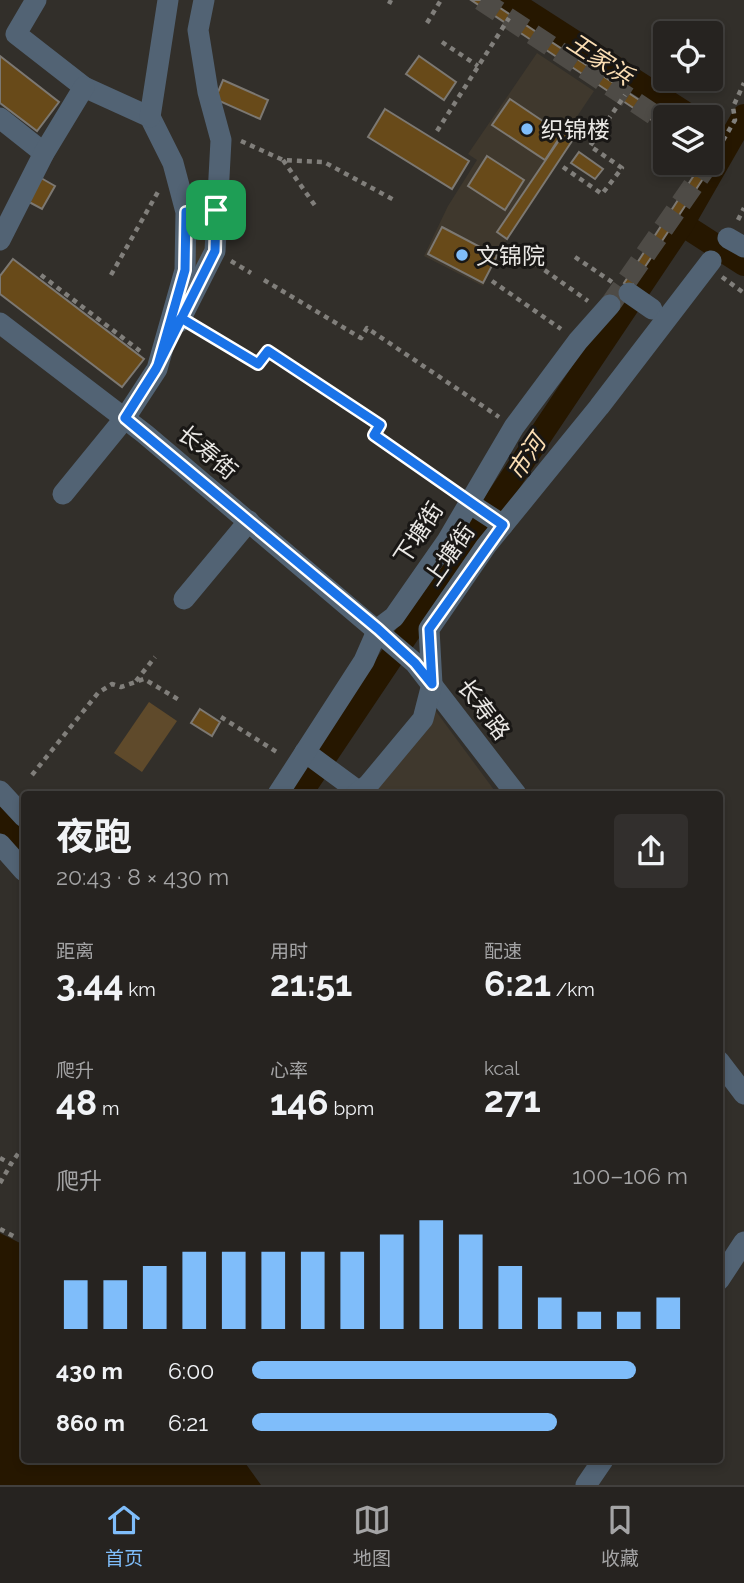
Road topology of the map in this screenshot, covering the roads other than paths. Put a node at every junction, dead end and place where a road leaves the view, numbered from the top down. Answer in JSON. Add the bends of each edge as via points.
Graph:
{"nodes":[{"id":1,"x":36,"y":0,"type":"edge"},
{"id":2,"x":168,"y":0,"type":"edge"},
{"id":3,"x":204,"y":0,"type":"edge"},
{"id":4,"x":84,"y":87,"type":"junction"},
{"id":5,"x":150,"y":117,"type":"junction"},
{"id":6,"x":0,"y":118,"type":"edge"},
{"id":7,"x":44,"y":153,"type":"junction"},
{"id":8,"x":216,"y":210,"type":"junction"},
{"id":9,"x":186,"y":212,"type":"junction"},
{"id":10,"x":0,"y":240,"type":"edge"},
{"id":11,"x":711,"y":261,"type":"dead end"},
{"id":12,"x":652,"y":309,"type":"dead end"},
{"id":13,"x":0,"y":323,"type":"edge"},
{"id":14,"x":158,"y":365,"type":"junction"},
{"id":15,"x":125,"y":418,"type":"junction"},
{"id":16,"x":63,"y":494,"type":"dead end"},
{"id":17,"x":487,"y":515,"type":"junction"},
{"id":18,"x":248,"y":521,"type":"junction"},
{"id":19,"x":184,"y":599,"type":"dead end"},
{"id":20,"x":378,"y":629,"type":"junction"},
{"id":21,"x":432,"y":684,"type":"junction"},
{"id":22,"x":305,"y":758,"type":"junction"},
{"id":23,"x":0,"y":790,"type":"edge"},
{"id":24,"x":280,"y":791,"type":"edge"},
{"id":25,"x":355,"y":791,"type":"edge"},
{"id":26,"x":360,"y":791,"type":"edge"},
{"id":27,"x":514,"y":791,"type":"edge"},
{"id":28,"x":21,"y":814,"type":"edge"},
{"id":29,"x":0,"y":844,"type":"edge"},
{"id":30,"x":21,"y":868,"type":"edge"},
{"id":31,"x":723,"y":1066,"type":"edge"},
{"id":32,"x":744,"y":1094,"type":"edge"},
{"id":33,"x":744,"y":1242,"type":"edge"},
{"id":34,"x":723,"y":1274,"type":"edge"},
{"id":35,"x":601,"y":1463,"type":"edge"},
{"id":36,"x":586,"y":1485,"type":"edge"}],
"edges":[{"from":1,"to":4,"type":"street","via":[[16,34]]},
{"from":2,"to":5,"type":"street"},
{"from":3,"to":8,"type":"street","via":[[198,30],[221,140]]},
{"from":4,"to":5,"type":"street"},
{"from":4,"to":7,"type":"street"},
{"from":5,"to":9,"type":"street","via":[[173,163]]},
{"from":6,"to":7,"type":"street"},
{"from":7,"to":10,"type":"street"},
{"from":8,"to":9,"type":"street"},
{"from":8,"to":14,"type":"street","via":[[215,251]]},
{"from":9,"to":14,"type":"street","via":[[185,270]]},
{"from":11,"to":17,"type":"street","name":"上塘街","via":[[599,407]]},
{"from":12,"to":17,"type":"street","name":"下塘街","via":[[616,300],[578,341],[514,427]]},
{"from":13,"to":15,"type":"street","name":"长寿街"},
{"from":14,"to":15,"type":"street"},
{"from":15,"to":16,"type":"street"},
{"from":15,"to":18,"type":"street","name":"长寿街"},
{"from":17,"to":20,"type":"street","name":"下塘街"},
{"from":17,"to":21,"type":"street","name":"上塘街","via":[[429,629]]},
{"from":18,"to":19,"type":"street"},
{"from":18,"to":20,"type":"street","name":"长寿街"},
{"from":20,"to":21,"type":"street","name":"长寿路"},
{"from":20,"to":22,"type":"street","name":"下塘街"},
{"from":21,"to":26,"type":"street","name":"上塘街","via":[[423,719]]},
{"from":21,"to":27,"type":"street","name":"长寿路"},
{"from":22,"to":24,"type":"street","name":"下塘街"},
{"from":22,"to":25,"type":"street","via":[[335,773]]},
{"from":23,"to":28,"type":"street"},
{"from":29,"to":30,"type":"street"},
{"from":31,"to":32,"type":"street"},
{"from":33,"to":34,"type":"street"},
{"from":35,"to":36,"type":"street"}]}
